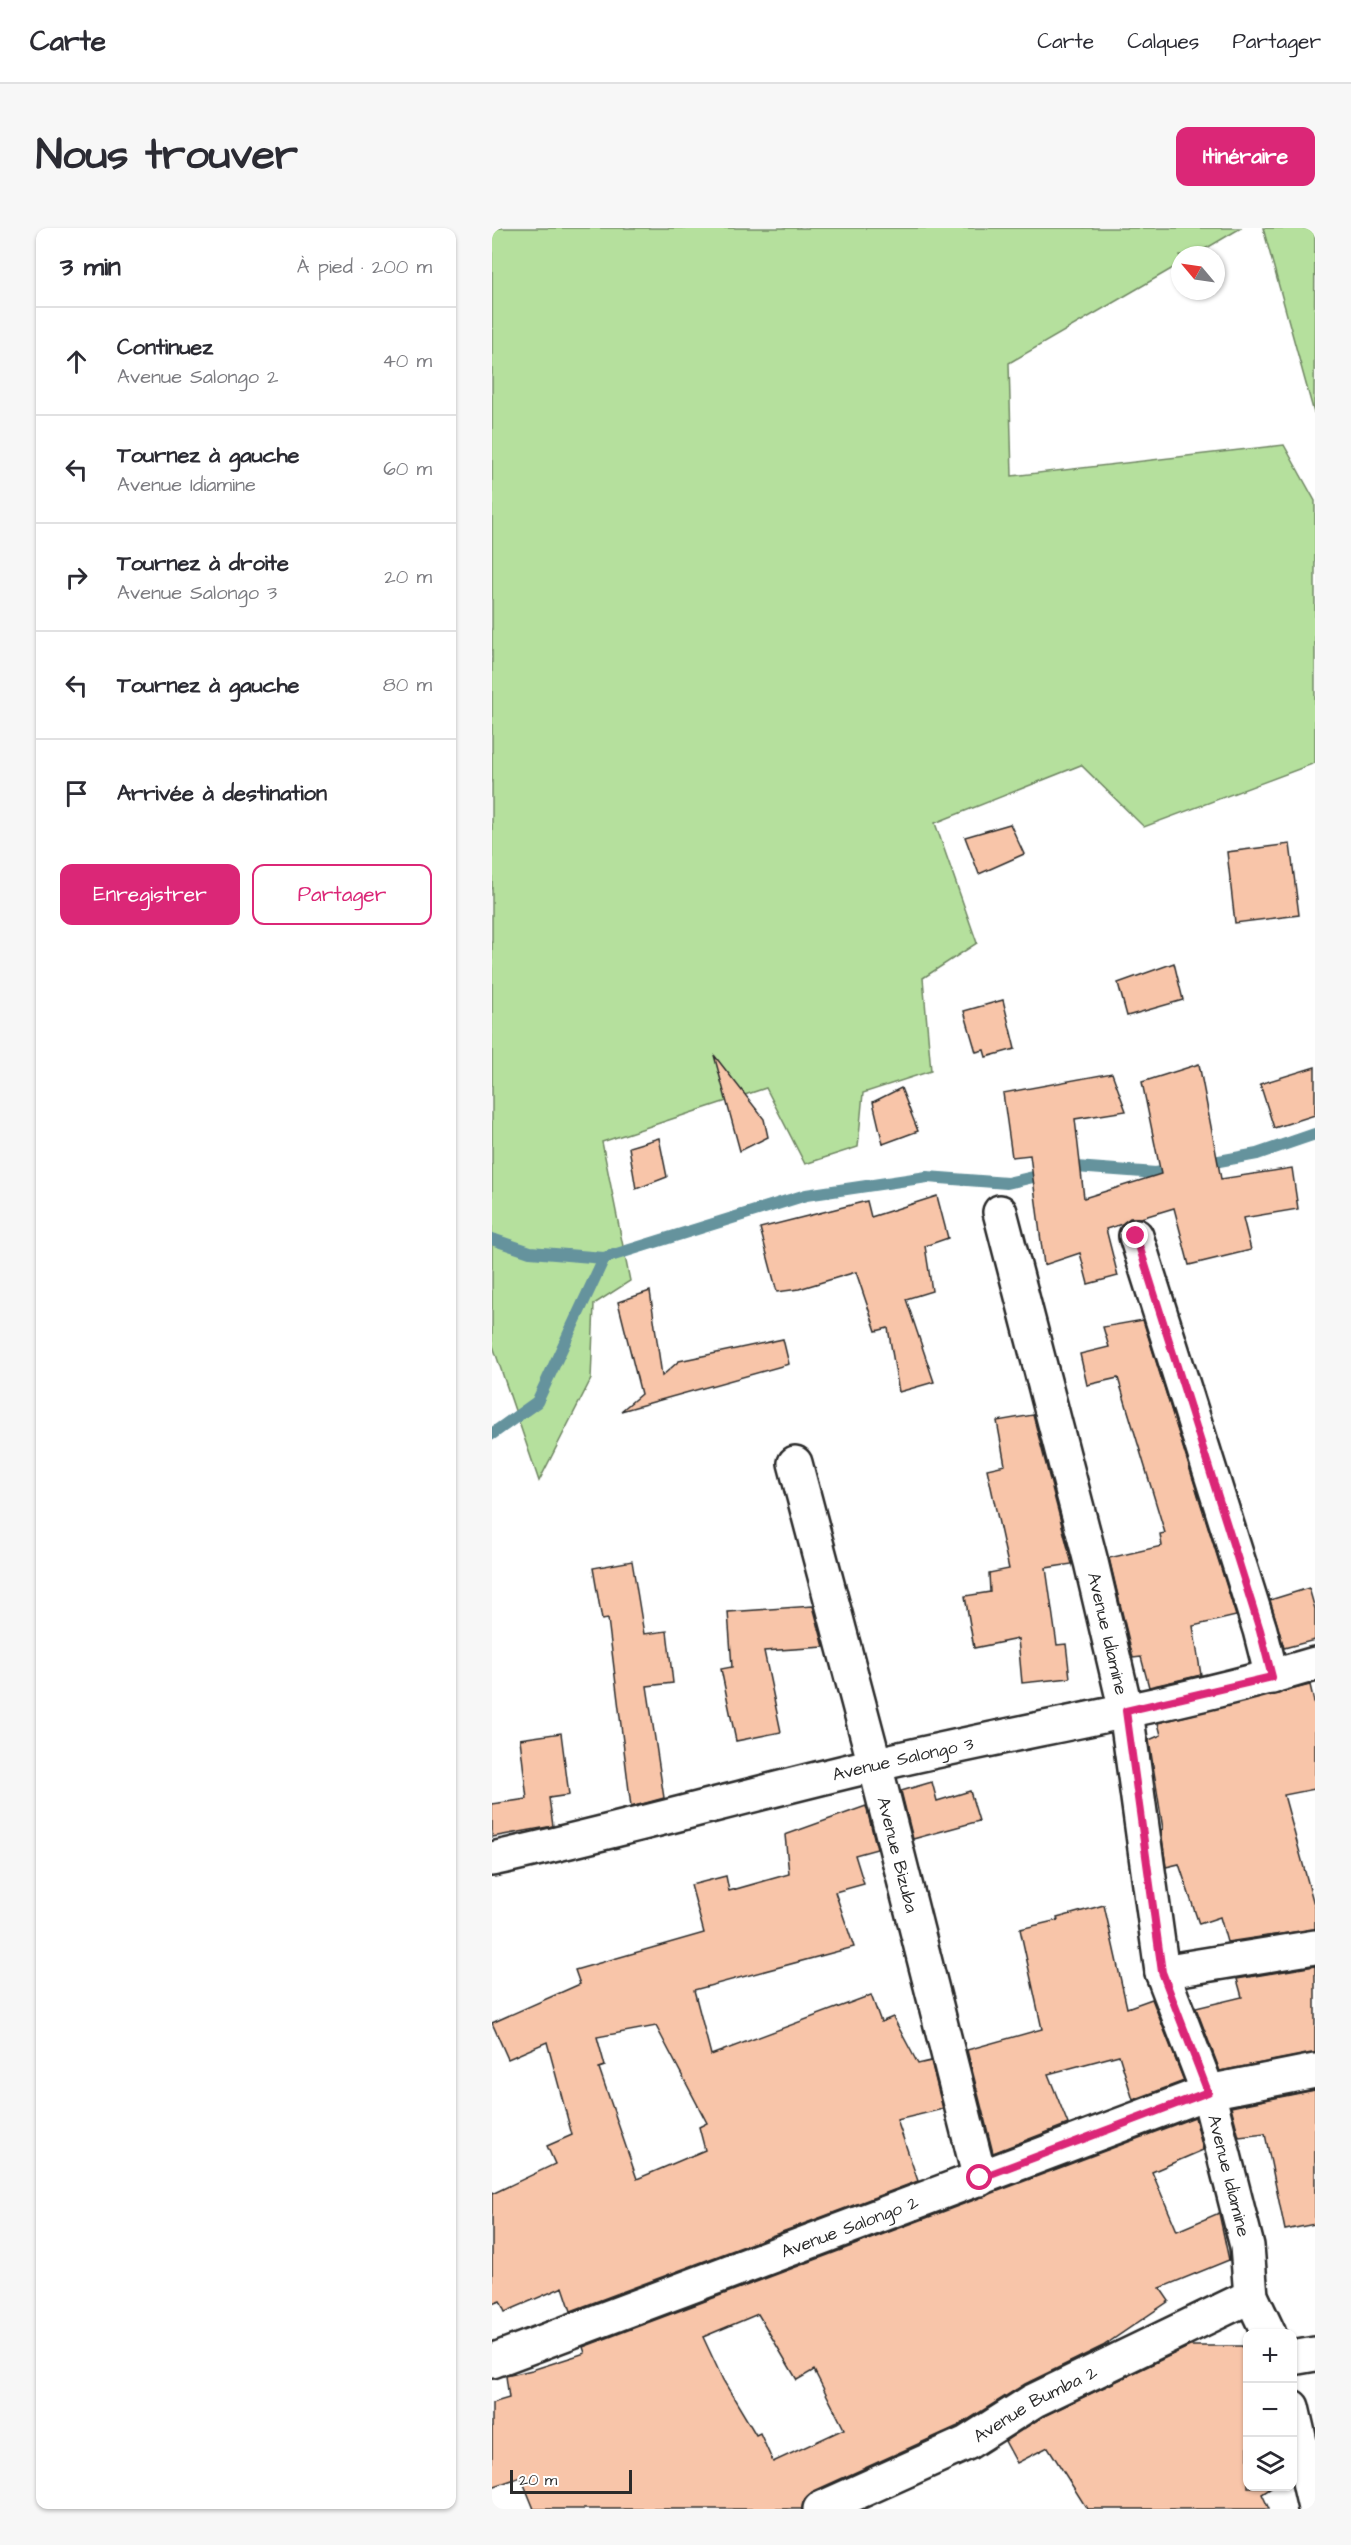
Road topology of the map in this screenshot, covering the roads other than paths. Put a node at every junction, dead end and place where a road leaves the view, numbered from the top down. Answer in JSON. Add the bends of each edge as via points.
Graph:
{"nodes":[{"id":1,"x":1000,"y":1212,"type":"dead end"},
{"id":2,"x":1136,"y":1236,"type":"dead end"},
{"id":3,"x":795,"y":1463,"type":"dead end"},
{"id":4,"x":1315,"y":1664,"type":"edge"},
{"id":5,"x":1272,"y":1677,"type":"junction"},
{"id":6,"x":1126,"y":1711,"type":"junction"},
{"id":7,"x":875,"y":1765,"type":"junction"},
{"id":8,"x":492,"y":1859,"type":"edge"},
{"id":9,"x":1315,"y":1947,"type":"edge"},
{"id":10,"x":1162,"y":1972,"type":"junction"},
{"id":11,"x":1315,"y":2071,"type":"edge"},
{"id":12,"x":1208,"y":2092,"type":"junction"},
{"id":13,"x":980,"y":2178,"type":"junction"},
{"id":14,"x":1251,"y":2296,"type":"junction"},
{"id":15,"x":1267,"y":2329,"type":"edge"},
{"id":16,"x":1315,"y":2354,"type":"edge"},
{"id":17,"x":1297,"y":2357,"type":"edge"},
{"id":18,"x":492,"y":2361,"type":"edge"},
{"id":19,"x":1297,"y":2425,"type":"edge"},
{"id":20,"x":1315,"y":2508,"type":"edge"},
{"id":21,"x":820,"y":2509,"type":"edge"}],
"edges":[{"from":1,"to":6,"type":"street","name":"Avenue Idiamine"},
{"from":2,"to":5,"type":"street","via":[[1257,1618]]},
{"from":3,"to":7,"type":"street","name":"Avenue Bizuba"},
{"from":4,"to":5,"type":"street","name":"Avenue Salongo 3"},
{"from":5,"to":6,"type":"street","name":"Avenue Salongo 3"},
{"from":6,"to":7,"type":"street","name":"Avenue Salongo 3"},
{"from":6,"to":10,"type":"street","name":"Avenue Idiamine"},
{"from":7,"to":8,"type":"street","name":"Avenue Salongo 3"},
{"from":7,"to":13,"type":"street","name":"Avenue Bizuba"},
{"from":9,"to":10,"type":"street"},
{"from":10,"to":12,"type":"street","name":"Avenue Idiamine"},
{"from":11,"to":12,"type":"street","name":"Avenue Salongo 2"},
{"from":12,"to":13,"type":"street","name":"Avenue Salongo 2"},
{"from":12,"to":14,"type":"street","name":"Avenue Idiamine","via":[[1247,2246]]},
{"from":13,"to":18,"type":"street","name":"Avenue Salongo 2"},
{"from":14,"to":15,"type":"street","name":"Avenue Idiamine"},
{"from":14,"to":21,"type":"street","name":"Avenue Bumba 2","via":[[1033,2401],[967,2442]]},
{"from":16,"to":17,"type":"street"},
{"from":19,"to":20,"type":"street"}]}
